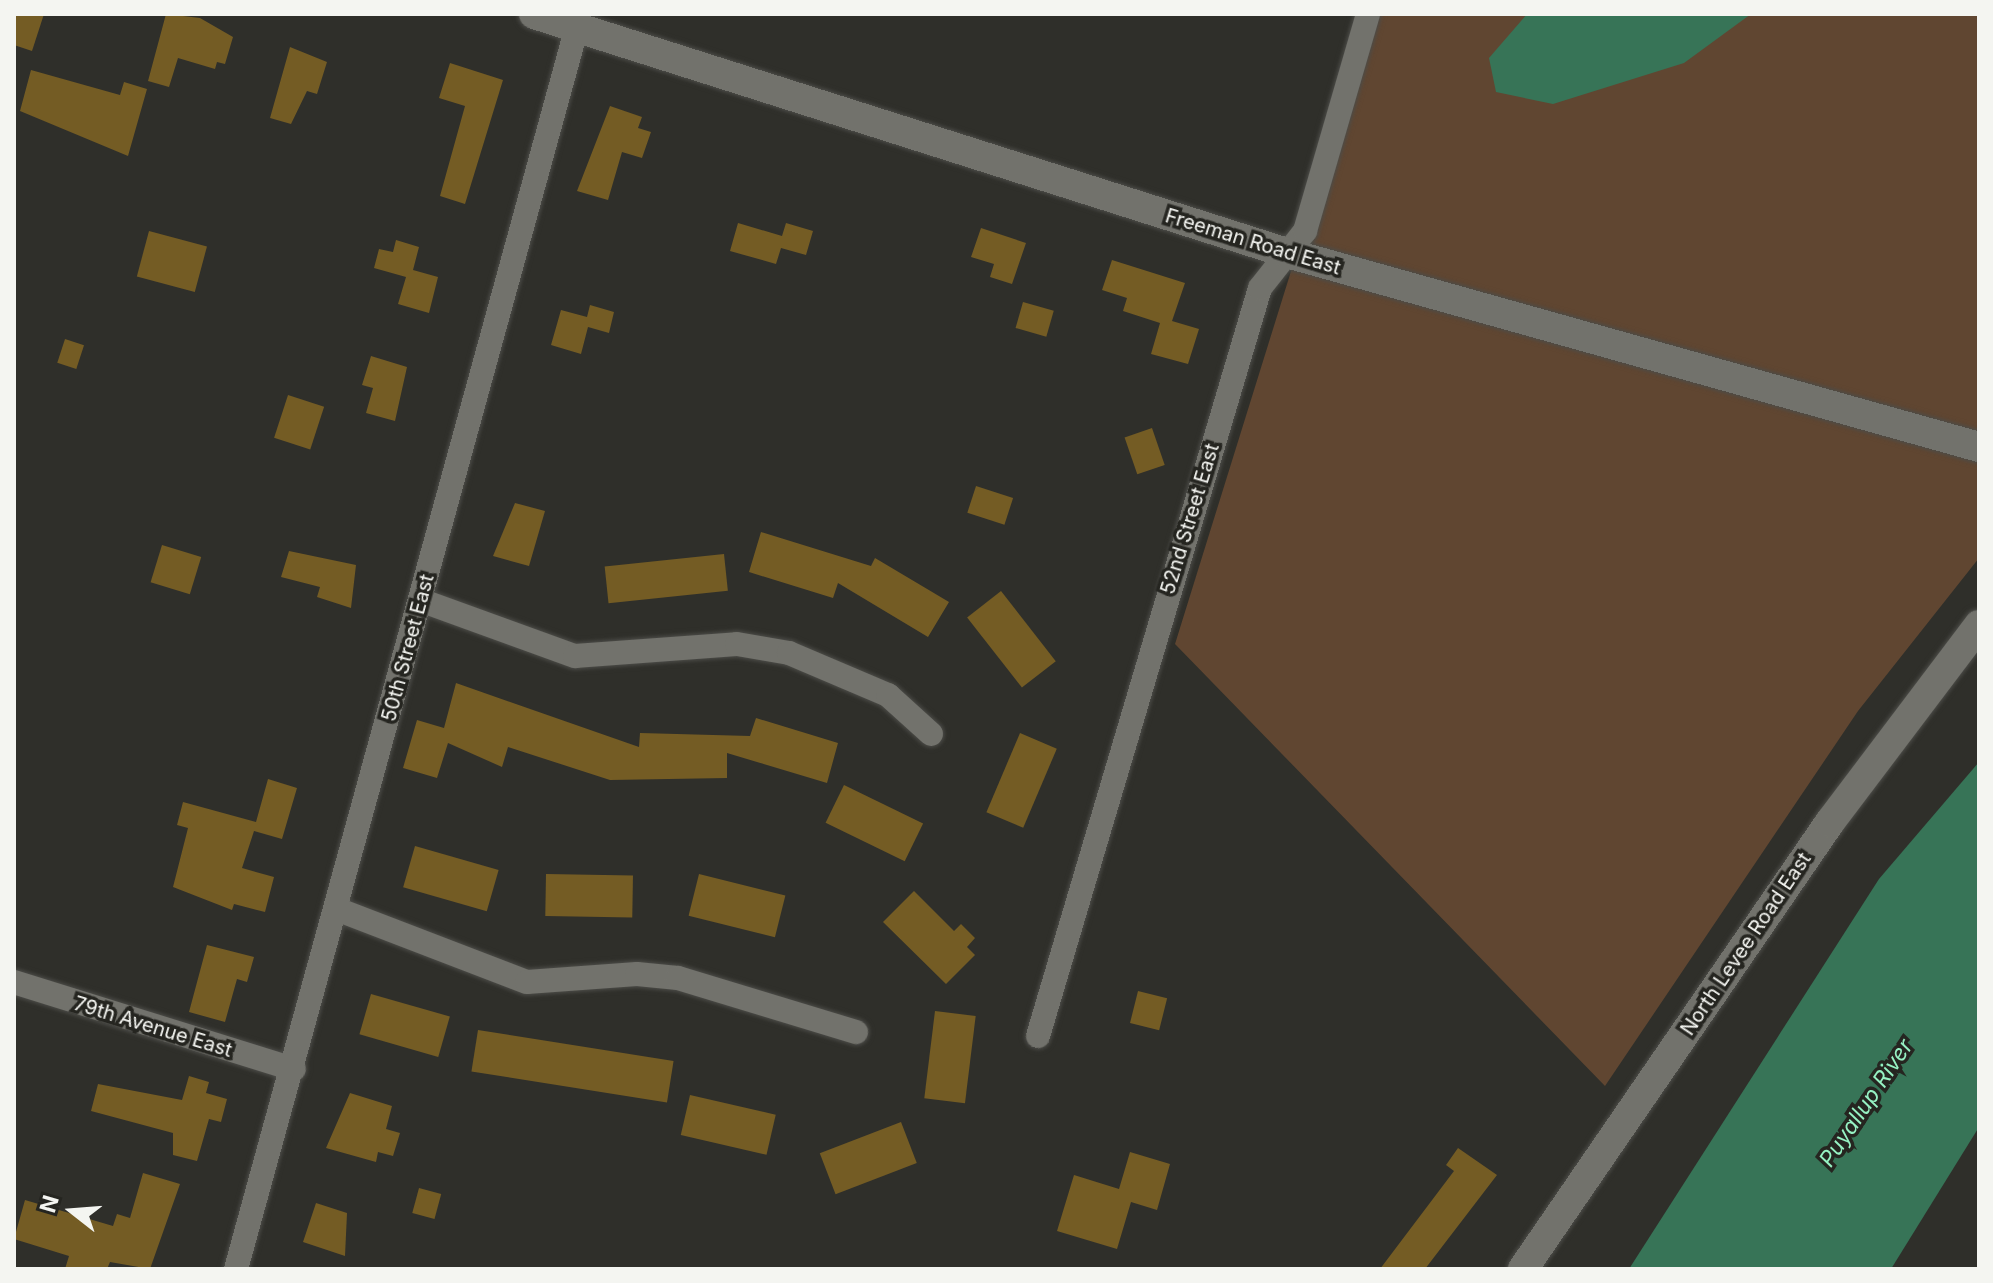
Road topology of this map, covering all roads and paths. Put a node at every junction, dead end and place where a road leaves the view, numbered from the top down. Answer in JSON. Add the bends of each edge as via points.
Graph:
{"nodes":[{"id":1,"x":534,"y":14,"type":"edge"},
{"id":2,"x":1368,"y":14,"type":"edge"},
{"id":3,"x":577,"y":27,"type":"junction"},
{"id":4,"x":1287,"y":253,"type":"junction"},
{"id":5,"x":1979,"y":447,"type":"edge"},
{"id":6,"x":420,"y":600,"type":"junction"},
{"id":7,"x":1979,"y":625,"type":"edge"},
{"id":8,"x":931,"y":734,"type":"dead end"},
{"id":9,"x":339,"y":910,"type":"junction"},
{"id":10,"x":14,"y":982,"type":"edge"},
{"id":11,"x":856,"y":1032,"type":"dead end"},
{"id":12,"x":1038,"y":1036,"type":"dead end"},
{"id":13,"x":294,"y":1069,"type":"junction"},
{"id":14,"x":236,"y":1269,"type":"edge"},
{"id":15,"x":1523,"y":1269,"type":"edge"}],
"edges":[{"from":1,"to":3,"type":"street","name":"Freeman Road East"},
{"from":2,"to":4,"type":"street","name":"52nd Street East","via":[[1305,231]]},
{"from":3,"to":4,"type":"street","name":"Freeman Road East"},
{"from":3,"to":6,"type":"street","name":"50th Street East"},
{"from":4,"to":5,"type":"street","name":"Freeman Road East"},
{"from":4,"to":12,"type":"street","name":"52nd Street East","via":[[1260,288]]},
{"from":6,"to":8,"type":"street","via":[[575,656],[737,644],[789,653],[888,695]]},
{"from":6,"to":9,"type":"street","name":"50th Street East"},
{"from":7,"to":15,"type":"street","name":"North Levee Road East","via":[[1830,822]]},
{"from":9,"to":11,"type":"street","via":[[527,982],[637,974],[678,978]]},
{"from":9,"to":13,"type":"street","name":"50th Street East"},
{"from":10,"to":13,"type":"street","name":"79th Avenue East"},
{"from":13,"to":14,"type":"street","name":"50th Street East"}]}
